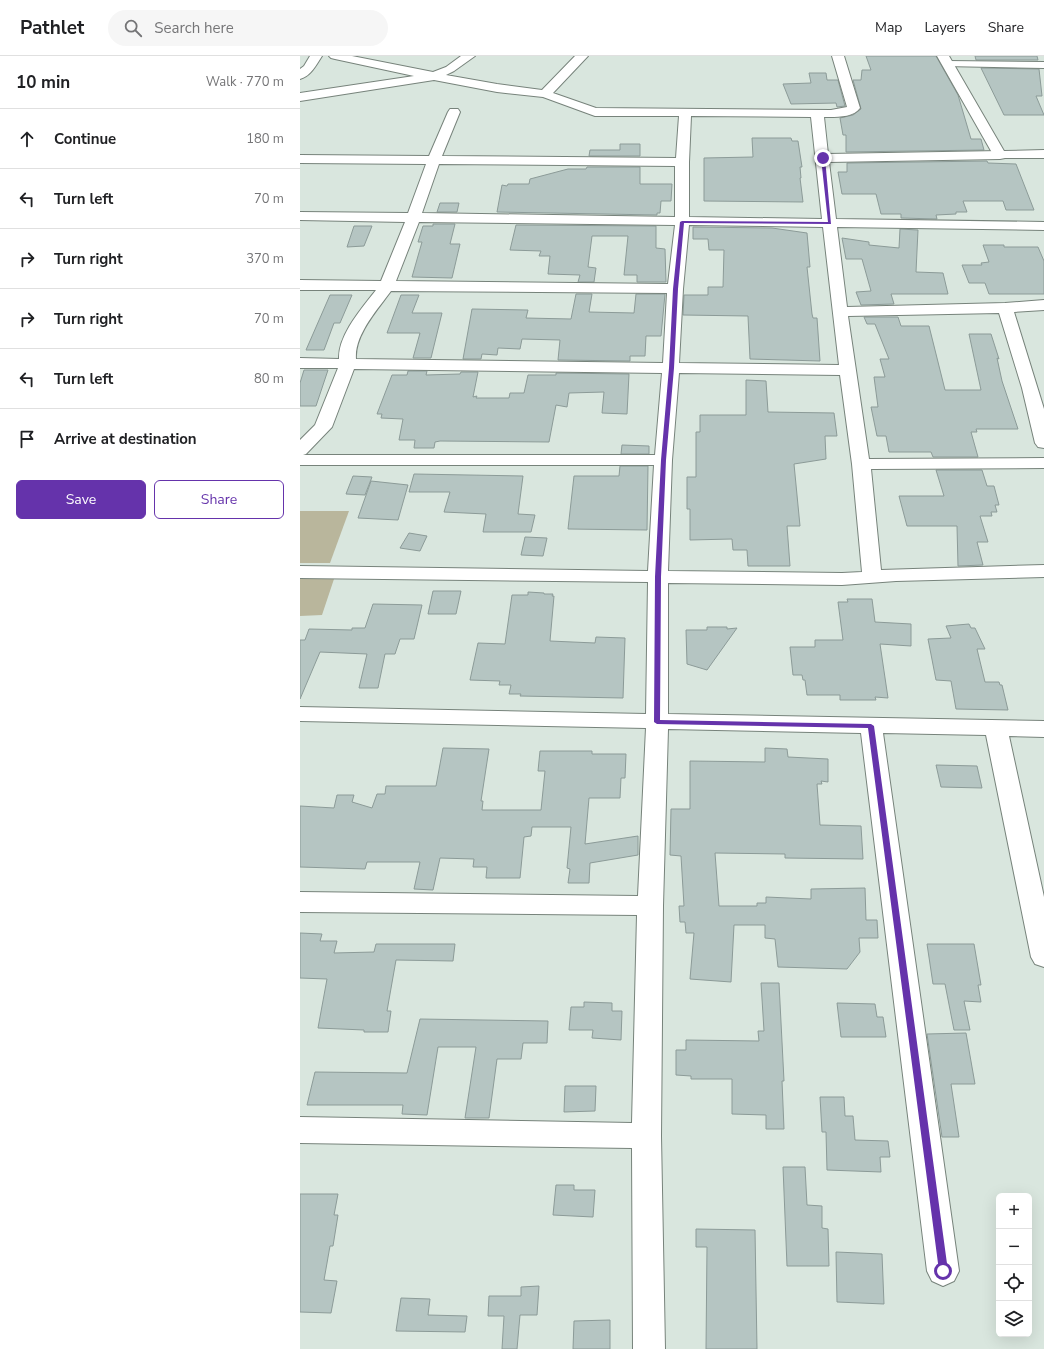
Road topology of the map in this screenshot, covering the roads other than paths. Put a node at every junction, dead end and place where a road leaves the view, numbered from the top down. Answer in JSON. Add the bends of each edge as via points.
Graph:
{"nodes":[{"id":1,"x":316,"y":56,"type":"edge"},
{"id":2,"x":335,"y":56,"type":"edge"},
{"id":3,"x":469,"y":56,"type":"edge"},
{"id":4,"x":582,"y":56,"type":"edge"},
{"id":5,"x":838,"y":56,"type":"edge"},
{"id":6,"x":945,"y":60,"type":"edge"},
{"id":7,"x":1044,"y":64,"type":"edge"},
{"id":8,"x":300,"y":75,"type":"edge"},
{"id":9,"x":434,"y":76,"type":"junction"},
{"id":10,"x":545,"y":94,"type":"junction"},
{"id":11,"x":300,"y":97,"type":"edge"},
{"id":12,"x":454,"y":112,"type":"dead end"},
{"id":13,"x":685,"y":113,"type":"junction"},
{"id":14,"x":817,"y":113,"type":"junction"},
{"id":15,"x":1044,"y":154,"type":"edge"},
{"id":16,"x":1000,"y":155,"type":"junction"},
{"id":17,"x":823,"y":158,"type":"junction"},
{"id":18,"x":300,"y":159,"type":"edge"},
{"id":19,"x":434,"y":160,"type":"junction"},
{"id":20,"x":682,"y":162,"type":"junction"},
{"id":21,"x":300,"y":216,"type":"edge"},
{"id":22,"x":414,"y":217,"type":"junction"},
{"id":23,"x":682,"y":222,"type":"junction"},
{"id":24,"x":830,"y":223,"type":"junction"},
{"id":25,"x":1044,"y":226,"type":"edge"},
{"id":26,"x":300,"y":285,"type":"edge"},
{"id":27,"x":386,"y":287,"type":"junction"},
{"id":28,"x":676,"y":289,"type":"junction"},
{"id":29,"x":1044,"y":305,"type":"edge"},
{"id":30,"x":1005,"y":308,"type":"junction"},
{"id":31,"x":840,"y":312,"type":"junction"},
{"id":32,"x":300,"y":363,"type":"edge"},
{"id":33,"x":348,"y":364,"type":"junction"},
{"id":34,"x":671,"y":368,"type":"junction"},
{"id":35,"x":848,"y":370,"type":"junction"},
{"id":36,"x":323,"y":427,"type":"junction"},
{"id":37,"x":1044,"y":443,"type":"edge"},
{"id":38,"x":300,"y":450,"type":"edge"},
{"id":39,"x":300,"y":460,"type":"edge"},
{"id":40,"x":341,"y":460,"type":"junction"},
{"id":41,"x":663,"y":460,"type":"junction"},
{"id":42,"x":1044,"y":463,"type":"edge"},
{"id":43,"x":861,"y":464,"type":"junction"},
{"id":44,"x":1044,"y":571,"type":"edge"},
{"id":45,"x":300,"y":572,"type":"edge"},
{"id":46,"x":658,"y":577,"type":"junction"},
{"id":47,"x":872,"y":577,"type":"junction"},
{"id":48,"x":300,"y":714,"type":"edge"},
{"id":49,"x":657,"y":722,"type":"junction"},
{"id":50,"x":871,"y":726,"type":"junction"},
{"id":51,"x":996,"y":728,"type":"junction"},
{"id":52,"x":1044,"y":729,"type":"edge"},
{"id":53,"x":300,"y":902,"type":"edge"},
{"id":54,"x":650,"y":906,"type":"junction"},
{"id":55,"x":1044,"y":957,"type":"edge"},
{"id":56,"x":300,"y":1130,"type":"edge"},
{"id":57,"x":646,"y":1136,"type":"junction"},
{"id":58,"x":943,"y":1271,"type":"dead end"},
{"id":59,"x":649,"y":1349,"type":"edge"}],
"edges":[{"from":1,"to":8,"type":"street","via":[[309,68]]},
{"from":2,"to":9,"type":"street"},
{"from":3,"to":9,"type":"street"},
{"from":4,"to":10,"type":"street"},
{"from":5,"to":14,"type":"street","via":[[854,108],[842,113]]},
{"from":6,"to":7,"type":"street"},
{"from":6,"to":16,"type":"street"},
{"from":9,"to":10,"type":"street"},
{"from":9,"to":11,"type":"street"},
{"from":10,"to":13,"type":"street","via":[[595,112]]},
{"from":12,"to":19,"type":"street"},
{"from":13,"to":14,"type":"street"},
{"from":13,"to":20,"type":"street"},
{"from":14,"to":17,"type":"street"},
{"from":15,"to":16,"type":"street"},
{"from":16,"to":17,"type":"street"},
{"from":17,"to":24,"type":"street"},
{"from":18,"to":19,"type":"street"},
{"from":19,"to":20,"type":"street"},
{"from":19,"to":22,"type":"street"},
{"from":20,"to":23,"type":"street"},
{"from":21,"to":22,"type":"street"},
{"from":22,"to":23,"type":"street"},
{"from":22,"to":27,"type":"street"},
{"from":23,"to":24,"type":"street"},
{"from":23,"to":28,"type":"street"},
{"from":24,"to":25,"type":"street"},
{"from":24,"to":31,"type":"street"},
{"from":26,"to":27,"type":"street"},
{"from":27,"to":28,"type":"street"},
{"from":27,"to":33,"type":"street","via":[[358,324],[347,352]]},
{"from":28,"to":34,"type":"street"},
{"from":29,"to":30,"type":"street"},
{"from":30,"to":31,"type":"street"},
{"from":30,"to":37,"type":"street"},
{"from":31,"to":35,"type":"street"},
{"from":32,"to":33,"type":"street"},
{"from":33,"to":34,"type":"street"},
{"from":33,"to":36,"type":"street"},
{"from":34,"to":35,"type":"street"},
{"from":34,"to":41,"type":"street"},
{"from":35,"to":43,"type":"street"},
{"from":36,"to":38,"type":"street"},
{"from":36,"to":40,"type":"street"},
{"from":39,"to":40,"type":"street"},
{"from":40,"to":41,"type":"street"},
{"from":41,"to":46,"type":"street"},
{"from":42,"to":43,"type":"street"},
{"from":43,"to":47,"type":"street"},
{"from":44,"to":47,"type":"street"},
{"from":45,"to":46,"type":"street"},
{"from":46,"to":47,"type":"street","via":[[842,580]]},
{"from":46,"to":49,"type":"street"},
{"from":48,"to":49,"type":"street"},
{"from":49,"to":50,"type":"street"},
{"from":49,"to":54,"type":"street"},
{"from":50,"to":51,"type":"street"},
{"from":50,"to":58,"type":"street"},
{"from":51,"to":52,"type":"street"},
{"from":51,"to":55,"type":"street"},
{"from":53,"to":54,"type":"street"},
{"from":54,"to":57,"type":"street"},
{"from":56,"to":57,"type":"street"},
{"from":57,"to":59,"type":"street"}]}
